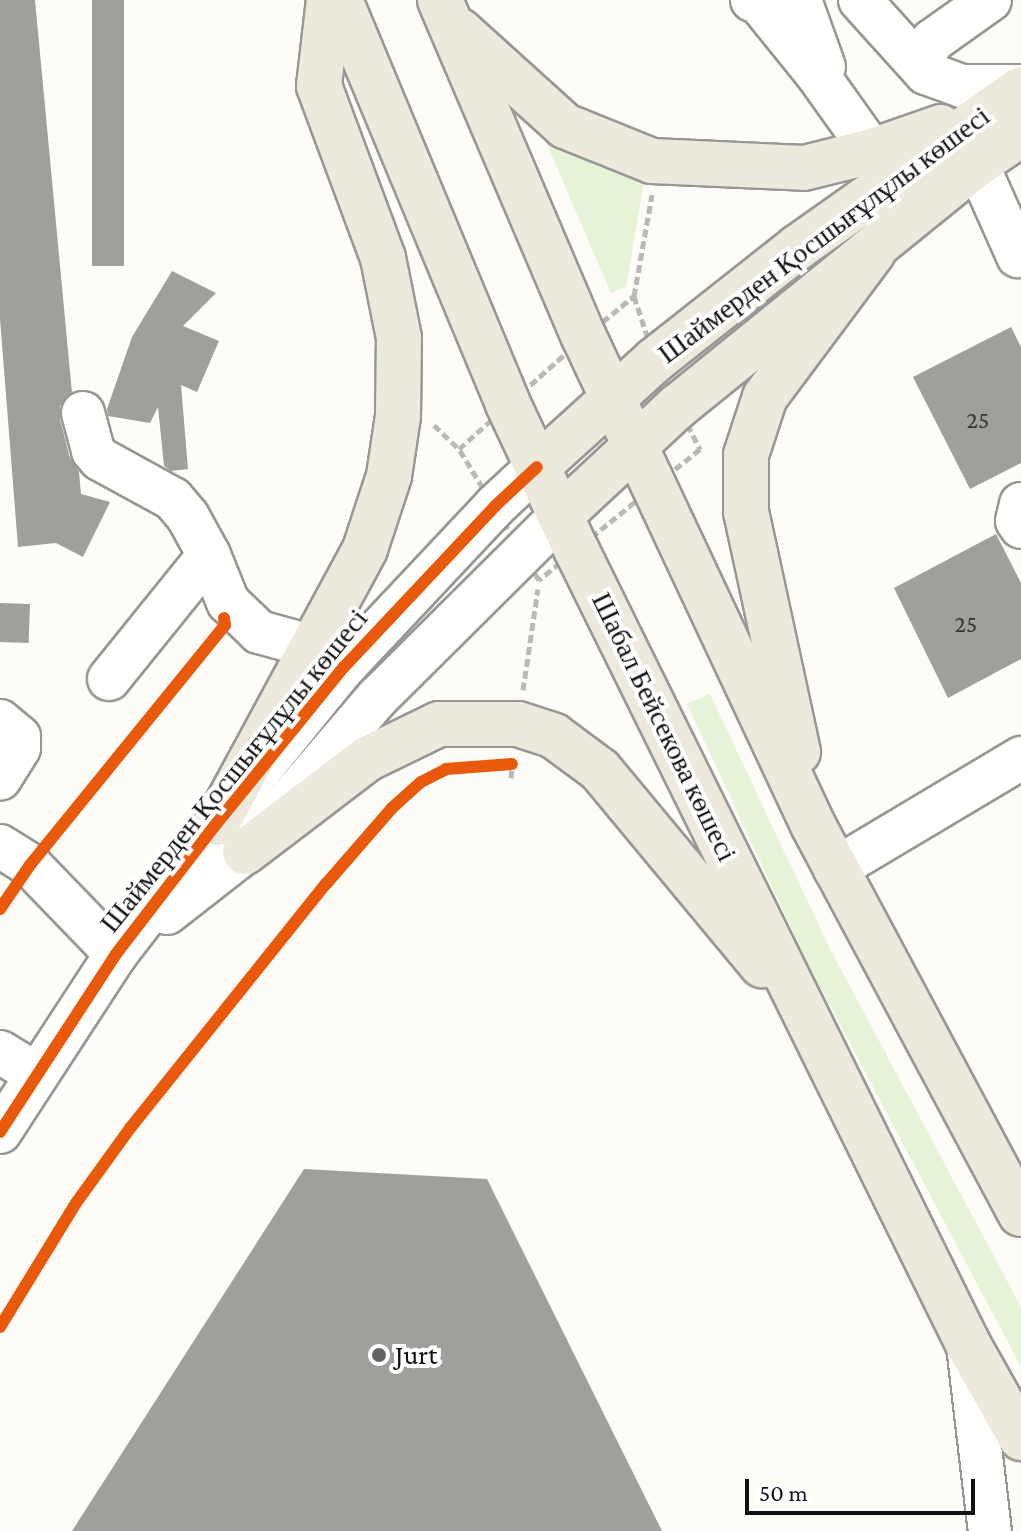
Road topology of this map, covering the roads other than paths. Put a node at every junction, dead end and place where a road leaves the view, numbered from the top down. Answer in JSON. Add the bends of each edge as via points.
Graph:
{"nodes":[{"id":1,"x":329,"y":0,"type":"edge"},
{"id":2,"x":340,"y":0,"type":"edge"},
{"id":3,"x":752,"y":0,"type":"edge"},
{"id":4,"x":800,"y":0,"type":"edge"},
{"id":5,"x":860,"y":0,"type":"edge"},
{"id":6,"x":990,"y":0,"type":"edge"},
{"id":7,"x":444,"y":10,"type":"edge"},
{"id":8,"x":926,"y":73,"type":"junction"},
{"id":9,"x":837,"y":101,"type":"junction"},
{"id":10,"x":1014,"y":104,"type":"edge"},
{"id":11,"x":872,"y":151,"type":"junction"},
{"id":12,"x":977,"y":164,"type":"junction"},
{"id":13,"x":873,"y":252,"type":"junction"},
{"id":14,"x":1018,"y":256,"type":"dead end"},
{"id":15,"x":613,"y":399,"type":"junction"},
{"id":16,"x":83,"y":413,"type":"dead end"},
{"id":17,"x":635,"y":446,"type":"junction"},
{"id":18,"x":537,"y":467,"type":"junction"},
{"id":19,"x":1021,"y":504,"type":"edge"},
{"id":20,"x":560,"y":516,"type":"junction"},
{"id":21,"x":1021,"y":527,"type":"edge"},
{"id":22,"x":209,"y":555,"type":"junction"},
{"id":23,"x":314,"y":647,"type":"junction"},
{"id":24,"x":109,"y":679,"type":"dead end"},
{"id":25,"x":0,"y":721,"type":"edge"},
{"id":26,"x":1021,"y":758,"type":"edge"},
{"id":27,"x":0,"y":779,"type":"edge"},
{"id":28,"x":813,"y":825,"type":"junction"},
{"id":29,"x":231,"y":838,"type":"junction"},
{"id":30,"x":0,"y":846,"type":"edge"},
{"id":31,"x":835,"y":869,"type":"junction"},
{"id":32,"x":116,"y":954,"type":"junction"},
{"id":33,"x":810,"y":1023,"type":"junction"},
{"id":34,"x":0,"y":1052,"type":"edge"},
{"id":35,"x":36,"y":1074,"type":"junction"},
{"id":36,"x":0,"y":1132,"type":"edge"},
{"id":37,"x":1021,"y":1214,"type":"edge"},
{"id":38,"x":968,"y":1344,"type":"junction"},
{"id":39,"x":1021,"y":1438,"type":"edge"},
{"id":40,"x":990,"y":1531,"type":"edge"}],
"edges":[{"from":1,"to":23,"type":"main road","via":[[319,86],[383,258],[399,338],[398,416],[389,476],[365,549]]},
{"from":2,"to":18,"type":"main road","name":"Шабал Бейсекова көшесі"},
{"from":3,"to":9,"type":"street"},
{"from":4,"to":9,"type":"street"},
{"from":5,"to":8,"type":"street"},
{"from":6,"to":8,"type":"street","via":[[932,41],[924,56]]},
{"from":7,"to":11,"type":"main road","via":[[565,126],[658,161],[804,168]]},
{"from":7,"to":15,"type":"main road"},
{"from":8,"to":10,"type":"street"},
{"from":9,"to":11,"type":"street"},
{"from":10,"to":11,"type":"main road"},
{"from":10,"to":12,"type":"main road","name":"Шаймерден Қосшығұлұлы көшесі"},
{"from":10,"to":15,"type":"main road","name":"Шаймерден Қосшығұлұлы көшесі","via":[[798,247]]},
{"from":12,"to":13,"type":"main road","name":"Шаймерден Қосшығұлұлы көшесі"},
{"from":12,"to":14,"type":"street"},
{"from":13,"to":17,"type":"main road","name":"Шаймерден Қосшығұлұлы көшесі"},
{"from":13,"to":28,"type":"main road","via":[[765,397],[746,455],[746,512]]},
{"from":15,"to":17,"type":"main road"},
{"from":15,"to":18,"type":"main road","name":"Шаймерден Қосшығұлұлы көшесі"},
{"from":16,"to":22,"type":"street","via":[[100,459],[173,499]]},
{"from":17,"to":20,"type":"main road","name":"Шаймерден Қосшығұлұлы көшесі"},
{"from":17,"to":28,"type":"main road"},
{"from":18,"to":20,"type":"main road","name":"Шабал Бейсекова көшесі"},
{"from":18,"to":29,"type":"street","name":"Шаймерден Қосшығұлұлы көшесі","via":[[344,667]]},
{"from":19,"to":21,"type":"street"},
{"from":20,"to":29,"type":"street","name":"Шаймерден Қосшығұлұлы көшесі"},
{"from":20,"to":33,"type":"main road","name":"Шабал Бейсекова көшесі"},
{"from":22,"to":23,"type":"street","via":[[228,602],[259,632]]},
{"from":22,"to":24,"type":"street"},
{"from":23,"to":29,"type":"main road"},
{"from":25,"to":27,"type":"street","via":[[19,737],[19,748]]},
{"from":26,"to":31,"type":"street"},
{"from":28,"to":31,"type":"main road"},
{"from":29,"to":32,"type":"street","name":"Шаймерден Қосшығұлұлы көшесі"},
{"from":29,"to":33,"type":"main road","via":[[439,724],[510,751],[554,736],[600,770]]},
{"from":30,"to":32,"type":"street","via":[[30,865]]},
{"from":31,"to":37,"type":"main road"},
{"from":32,"to":35,"type":"street","name":"Шаймерден Қосшығұлұлы көшесі"},
{"from":33,"to":38,"type":"main road","name":"Шабал Бейсекова көшесі"},
{"from":34,"to":35,"type":"street"},
{"from":35,"to":36,"type":"street","name":"Шаймерден Қосшығұлұлы көшесі"},
{"from":38,"to":39,"type":"main road","name":"Шабал Бейсекова көшесі"},
{"from":38,"to":40,"type":"street"}]}
